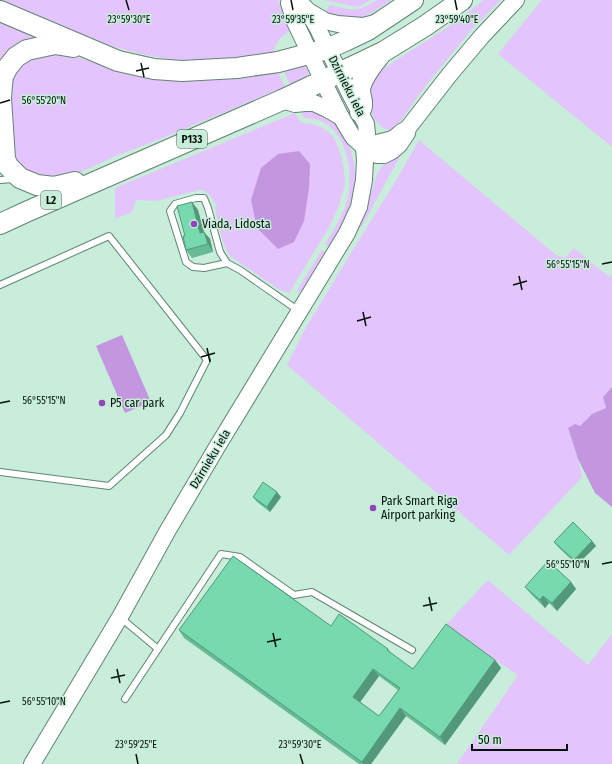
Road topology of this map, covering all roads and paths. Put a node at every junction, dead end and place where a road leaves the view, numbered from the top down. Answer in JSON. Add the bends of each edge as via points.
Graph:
{"nodes":[{"id":1,"x":290,"y":0,"type":"edge"},
{"id":2,"x":413,"y":0,"type":"edge"},
{"id":3,"x":462,"y":0,"type":"edge"},
{"id":4,"x":516,"y":0,"type":"edge"},
{"id":5,"x":303,"y":6,"type":"edge"},
{"id":6,"x":0,"y":11,"type":"edge"},
{"id":7,"x":377,"y":23,"type":"junction"},
{"id":8,"x":97,"y":51,"type":"junction"},
{"id":9,"x":319,"y":52,"type":"junction"},
{"id":10,"x":383,"y":52,"type":"junction"},
{"id":11,"x":331,"y":77,"type":"junction"},
{"id":12,"x":282,"y":100,"type":"junction"},
{"id":13,"x":360,"y":112,"type":"junction"},
{"id":14,"x":341,"y":117,"type":"junction"},
{"id":15,"x":364,"y":147,"type":"junction"},
{"id":16,"x":3,"y":165,"type":"edge"},
{"id":17,"x":20,"y":178,"type":"junction"},
{"id":18,"x":103,"y":178,"type":"junction"},
{"id":19,"x":0,"y":180,"type":"edge"},
{"id":20,"x":0,"y":224,"type":"edge"},
{"id":21,"x":227,"y":263,"type":"junction"},
{"id":22,"x":0,"y":285,"type":"edge"},
{"id":23,"x":299,"y":311,"type":"junction"},
{"id":24,"x":0,"y":472,"type":"edge"},
{"id":25,"x":120,"y":617,"type":"junction"},
{"id":26,"x":158,"y":649,"type":"junction"},
{"id":27,"x":412,"y":650,"type":"dead end"},
{"id":28,"x":125,"y":699,"type":"dead end"},
{"id":29,"x":32,"y":764,"type":"edge"}],
"edges":[{"from":1,"to":9,"type":"street","via":[[291,10]]},
{"from":2,"to":7,"type":"main road"},
{"from":3,"to":10,"type":"main road","number":"P133"},
{"from":4,"to":15,"type":"street","via":[[482,36],[408,128],[393,138]]},
{"from":5,"to":7,"type":"street","via":[[325,21],[338,24],[363,26]]},
{"from":5,"to":9,"type":"street"},
{"from":6,"to":8,"type":"main road"},
{"from":7,"to":9,"type":"main road","via":[[368,30]]},
{"from":8,"to":9,"type":"main road","via":[[118,61],[154,69],[182,71],[237,68]]},
{"from":8,"to":16,"type":"main road","via":[[55,44],[27,50],[16,57],[8,67],[2,85]]},
{"from":9,"to":11,"type":"street","name":"Dzirnieku iela"},
{"from":10,"to":11,"type":"main road","number":"P133"},
{"from":10,"to":13,"type":"main road","via":[[362,82]]},
{"from":11,"to":12,"type":"main road","number":"P133"},
{"from":11,"to":13,"type":"street","name":"Dzirnieku iela"},
{"from":11,"to":14,"type":"street","name":"Dzirnieku iela"},
{"from":12,"to":14,"type":"street","via":[[295,104],[314,104]]},
{"from":12,"to":18,"type":"main road","number":"P133"},
{"from":13,"to":15,"type":"street","name":"Dzirnieku iela","via":[[366,124]]},
{"from":14,"to":15,"type":"street","name":"Dzirnieku iela","via":[[353,137]]},
{"from":15,"to":23,"type":"street","name":"Dzirnieku iela","via":[[364,173],[359,207],[347,233]]},
{"from":16,"to":17,"type":"main road","number":"P133","via":[[8,166]]},
{"from":17,"to":18,"type":"main road","number":"P133","via":[[37,185],[54,187]]},
{"from":17,"to":19,"type":"lane","number":"P133"},
{"from":18,"to":20,"type":"main road","number":"L2"},
{"from":21,"to":21,"type":"lane","via":[[220,252],[204,198],[175,204],[170,211],[186,262],[193,268]]},
{"from":21,"to":23,"type":"lane"},
{"from":22,"to":24,"type":"lane","via":[[109,236],[207,360],[166,435],[109,486]]},
{"from":23,"to":25,"type":"street","name":"Dzirnieku iela","via":[[179,511]]},
{"from":25,"to":26,"type":"lane"},
{"from":25,"to":29,"type":"street","name":"Dzirnieku iela"},
{"from":26,"to":27,"type":"lane","via":[[221,554],[240,557],[294,595],[312,592]]},
{"from":26,"to":28,"type":"lane"}]}
